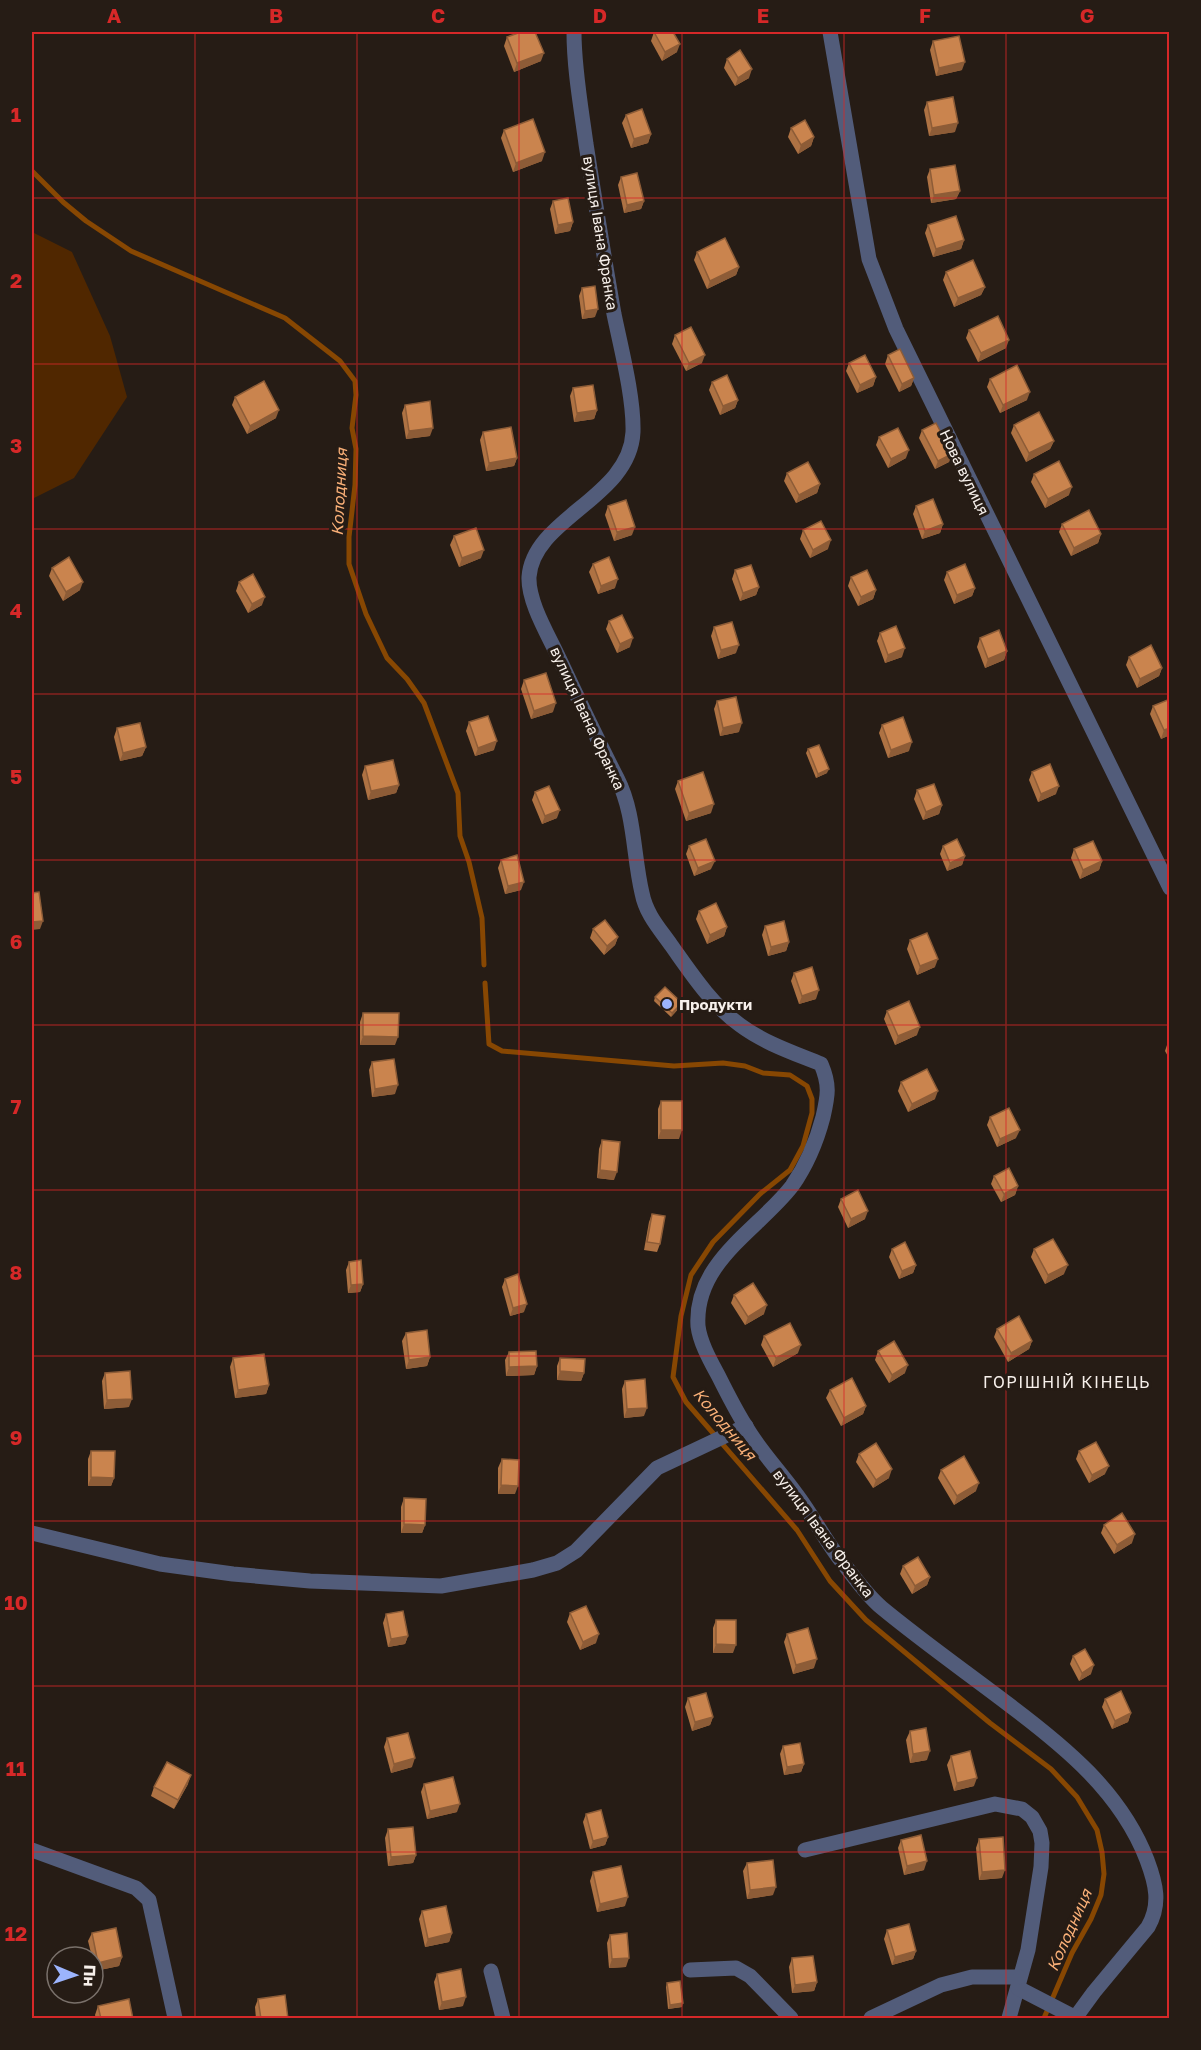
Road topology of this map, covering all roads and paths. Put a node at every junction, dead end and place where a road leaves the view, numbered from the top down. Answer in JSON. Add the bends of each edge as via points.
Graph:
{"nodes":[{"id":1,"x":574,"y":32,"type":"edge"},
{"id":2,"x":831,"y":32,"type":"edge"},
{"id":3,"x":1170,"y":888,"type":"edge"},
{"id":4,"x":740,"y":1429,"type":"junction"},
{"id":5,"x":32,"y":1533,"type":"edge"},
{"id":6,"x":32,"y":1850,"type":"edge"},
{"id":7,"x":805,"y":1850,"type":"dead end"},
{"id":8,"x":690,"y":1970,"type":"dead end"},
{"id":9,"x":491,"y":1971,"type":"dead end"},
{"id":10,"x":1019,"y":1983,"type":"junction"},
{"id":11,"x":1071,"y":2015,"type":"edge"},
{"id":12,"x":175,"y":2019,"type":"edge"},
{"id":13,"x":503,"y":2019,"type":"edge"},
{"id":14,"x":791,"y":2019,"type":"edge"},
{"id":15,"x":871,"y":2019,"type":"edge"},
{"id":16,"x":1009,"y":2019,"type":"edge"}],
"edges":[{"from":1,"to":4,"type":"street","name":"вулиця Івана Франка","via":[[598,226],[633,431],[619,471],[546,536],[533,558],[529,579],[532,597],[623,790],[647,912],[688,969],[740,1026],[821,1064],[827,1079],[821,1126],[793,1185],[728,1251],[707,1279],[700,1306],[698,1328]]},
{"from":2,"to":3,"type":"street","name":"Нова вулиця","via":[[869,259],[896,329]]},
{"from":4,"to":5,"type":"street","via":[[657,1468],[576,1551],[557,1563],[441,1586],[233,1574],[160,1564]]},
{"from":4,"to":11,"type":"street","name":"вулиця Івана Франка","via":[[797,1494],[839,1558],[879,1606],[1044,1731],[1090,1771],[1128,1820],[1154,1879],[1154,1916],[1148,1928]]},
{"from":6,"to":12,"type":"street","via":[[136,1888],[149,1900]]},
{"from":7,"to":10,"type":"street","via":[[995,1804],[1022,1809],[1036,1824],[1042,1843],[1028,1950]]},
{"from":8,"to":14,"type":"street","via":[[736,1968],[750,1976]]},
{"from":9,"to":13,"type":"street"},
{"from":10,"to":11,"type":"street"},
{"from":10,"to":15,"type":"street","via":[[972,1977],[941,1985]]},
{"from":10,"to":16,"type":"street"}]}
